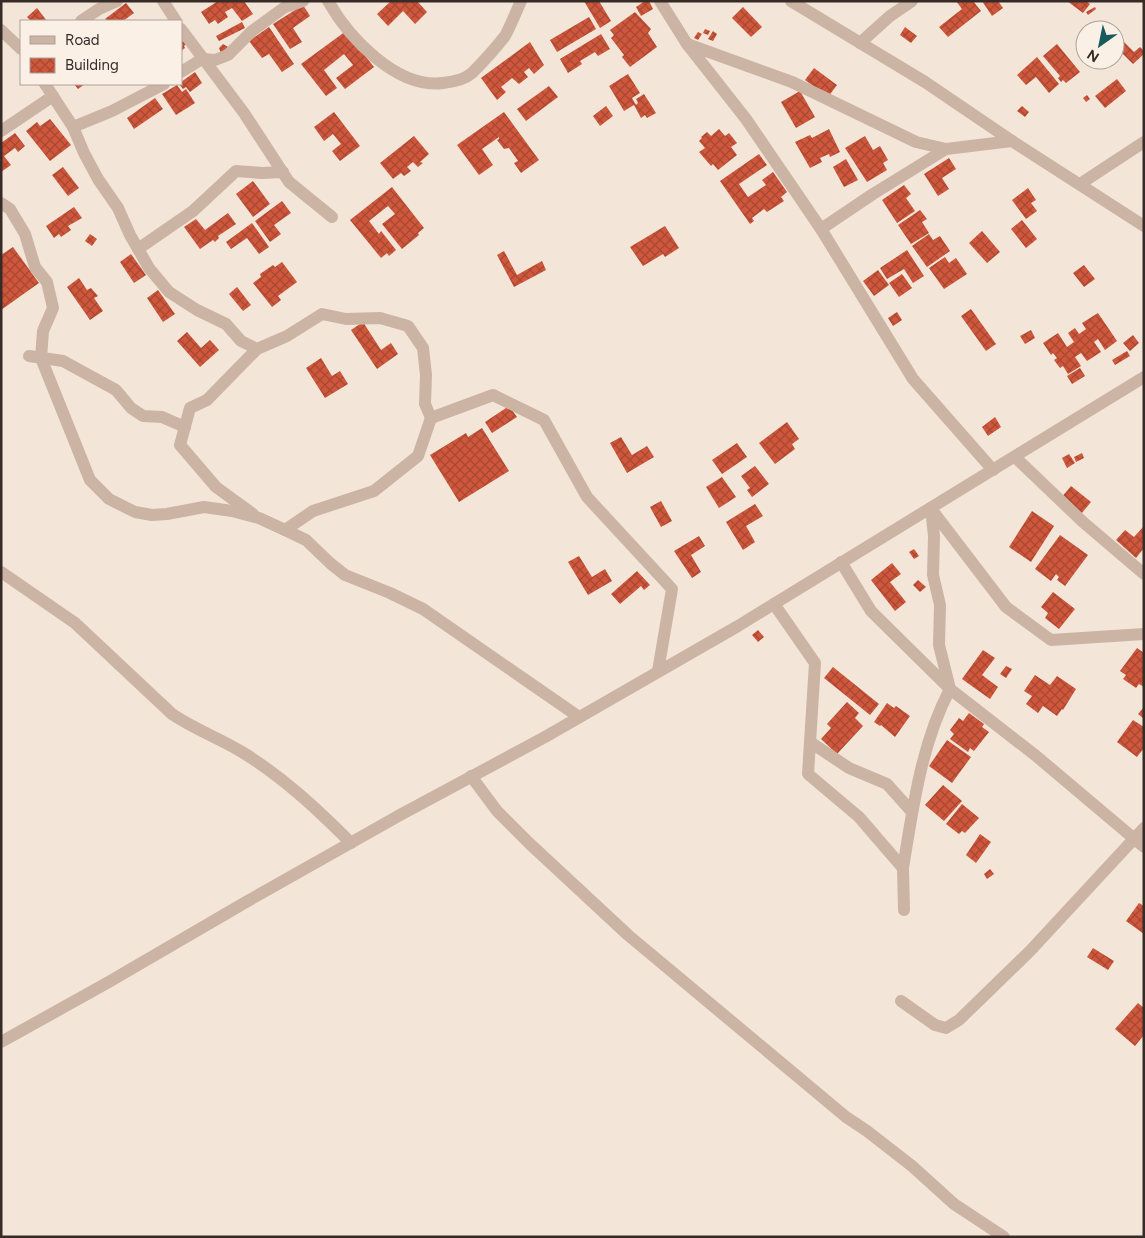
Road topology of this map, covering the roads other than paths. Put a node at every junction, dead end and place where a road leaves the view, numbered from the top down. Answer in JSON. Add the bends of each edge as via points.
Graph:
{"nodes":[{"id":1,"x":117,"y":1,"type":"edge"},
{"id":2,"x":163,"y":1,"type":"edge"},
{"id":3,"x":303,"y":1,"type":"edge"},
{"id":4,"x":328,"y":1,"type":"edge"},
{"id":5,"x":522,"y":1,"type":"edge"},
{"id":6,"x":660,"y":1,"type":"edge"},
{"id":7,"x":791,"y":1,"type":"edge"},
{"id":8,"x":912,"y":1,"type":"edge"},
{"id":9,"x":82,"y":20,"type":"edge"},
{"id":10,"x":175,"y":20,"type":"edge"},
{"id":11,"x":1,"y":30,"type":"edge"},
{"id":12,"x":182,"y":30,"type":"edge"},
{"id":13,"x":860,"y":43,"type":"junction"},
{"id":14,"x":687,"y":44,"type":"junction"},
{"id":15,"x":20,"y":48,"type":"edge"},
{"id":16,"x":202,"y":59,"type":"junction"},
{"id":17,"x":182,"y":71,"type":"edge"},
{"id":18,"x":46,"y":85,"type":"edge"},
{"id":19,"x":162,"y":85,"type":"edge"},
{"id":20,"x":53,"y":96,"type":"junction"},
{"id":21,"x":73,"y":127,"type":"junction"},
{"id":22,"x":1,"y":131,"type":"edge"},
{"id":23,"x":1012,"y":141,"type":"junction"},
{"id":24,"x":1144,"y":142,"type":"edge"},
{"id":25,"x":946,"y":149,"type":"junction"},
{"id":26,"x":283,"y":172,"type":"junction"},
{"id":27,"x":1080,"y":184,"type":"junction"},
{"id":28,"x":1,"y":203,"type":"edge"},
{"id":29,"x":332,"y":217,"type":"dead end"},
{"id":30,"x":1144,"y":226,"type":"edge"},
{"id":31,"x":820,"y":229,"type":"junction"},
{"id":32,"x":138,"y":249,"type":"junction"},
{"id":33,"x":258,"y":348,"type":"junction"},
{"id":34,"x":35,"y":357,"type":"junction"},
{"id":35,"x":1144,"y":377,"type":"edge"},
{"id":36,"x":431,"y":418,"type":"junction"},
{"id":37,"x":185,"y":427,"type":"junction"},
{"id":38,"x":1015,"y":457,"type":"junction"},
{"id":39,"x":993,"y":470,"type":"junction"},
{"id":40,"x":931,"y":508,"type":"junction"},
{"id":41,"x":260,"y":518,"type":"junction"},
{"id":42,"x":285,"y":530,"type":"junction"},
{"id":43,"x":841,"y":562,"type":"junction"},
{"id":44,"x":1,"y":572,"type":"edge"},
{"id":45,"x":1144,"y":574,"type":"edge"},
{"id":46,"x":774,"y":604,"type":"junction"},
{"id":47,"x":1144,"y":634,"type":"edge"},
{"id":48,"x":658,"y":671,"type":"junction"},
{"id":49,"x":950,"y":690,"type":"junction"},
{"id":50,"x":579,"y":718,"type":"junction"},
{"id":51,"x":810,"y":742,"type":"junction"},
{"id":52,"x":471,"y":776,"type":"junction"},
{"id":53,"x":912,"y":812,"type":"junction"},
{"id":54,"x":1144,"y":828,"type":"edge"},
{"id":55,"x":351,"y":843,"type":"junction"},
{"id":56,"x":1139,"y":843,"type":"edge"},
{"id":57,"x":903,"y":868,"type":"junction"},
{"id":58,"x":904,"y":910,"type":"dead end"},
{"id":59,"x":901,"y":1002,"type":"dead end"},
{"id":60,"x":4,"y":1036,"type":"edge"},
{"id":61,"x":1004,"y":1237,"type":"edge"}],
"edges":[{"from":1,"to":9,"type":"street"},
{"from":2,"to":10,"type":"street"},
{"from":3,"to":16,"type":"street","via":[[285,7],[252,30],[228,55],[215,60]]},
{"from":4,"to":5,"type":"street","via":[[338,19],[375,59],[409,79],[433,85],[456,82],[471,74],[504,36]]},
{"from":6,"to":14,"type":"street"},
{"from":7,"to":13,"type":"street"},
{"from":8,"to":13,"type":"street"},
{"from":11,"to":15,"type":"street"},
{"from":12,"to":16,"type":"street"},
{"from":13,"to":23,"type":"street"},
{"from":14,"to":25,"type":"street","via":[[792,82],[916,142]]},
{"from":14,"to":31,"type":"street","via":[[746,119]]},
{"from":16,"to":17,"type":"street"},
{"from":16,"to":26,"type":"street","via":[[244,113]]},
{"from":18,"to":20,"type":"street"},
{"from":19,"to":21,"type":"street"},
{"from":20,"to":21,"type":"street"},
{"from":20,"to":22,"type":"street"},
{"from":21,"to":32,"type":"street","via":[[84,153],[118,208]]},
{"from":23,"to":25,"type":"street"},
{"from":23,"to":27,"type":"street"},
{"from":24,"to":27,"type":"street"},
{"from":25,"to":31,"type":"street"},
{"from":26,"to":29,"type":"street","via":[[290,182]]},
{"from":26,"to":32,"type":"street","via":[[236,171],[193,211]]},
{"from":27,"to":30,"type":"street"},
{"from":28,"to":34,"type":"street","via":[[10,209],[25,234],[35,267],[47,282],[53,308]]},
{"from":31,"to":39,"type":"street","via":[[913,379]]},
{"from":32,"to":33,"type":"street","via":[[169,292],[226,324],[241,342]]},
{"from":33,"to":36,"type":"street","via":[[287,336],[322,314],[346,319],[380,318],[408,326],[423,348],[425,404]]},
{"from":33,"to":37,"type":"street","via":[[208,400],[190,408]]},
{"from":34,"to":37,"type":"street","via":[[63,361],[116,390],[131,408],[143,416],[162,417]]},
{"from":34,"to":41,"type":"street","via":[[90,480],[109,499],[134,512],[152,515],[204,507]]},
{"from":35,"to":38,"type":"street"},
{"from":36,"to":42,"type":"street","via":[[418,456],[374,491],[313,511]]},
{"from":36,"to":48,"type":"street","via":[[493,395],[544,420],[587,498],[672,589]]},
{"from":37,"to":41,"type":"street","via":[[180,445],[216,487]]},
{"from":38,"to":39,"type":"street"},
{"from":38,"to":45,"type":"street"},
{"from":39,"to":40,"type":"street"},
{"from":40,"to":43,"type":"street"},
{"from":40,"to":47,"type":"street","via":[[1006,607],[1051,640]]},
{"from":40,"to":49,"type":"street","via":[[933,575],[940,605],[938,645]]},
{"from":41,"to":42,"type":"street"},
{"from":42,"to":50,"type":"street","via":[[306,540],[346,575],[423,609]]},
{"from":43,"to":46,"type":"street"},
{"from":43,"to":49,"type":"street","via":[[871,611]]},
{"from":44,"to":55,"type":"street","via":[[75,623],[172,714],[277,775]]},
{"from":46,"to":48,"type":"street"},
{"from":46,"to":51,"type":"street","via":[[815,662]]},
{"from":48,"to":50,"type":"street"},
{"from":49,"to":53,"type":"street","via":[[938,713]]},
{"from":49,"to":56,"type":"street","via":[[1035,754]]},
{"from":50,"to":52,"type":"street"},
{"from":51,"to":53,"type":"street","via":[[850,768],[887,784]]},
{"from":51,"to":57,"type":"street","via":[[808,774],[859,817]]},
{"from":52,"to":55,"type":"street"},
{"from":52,"to":61,"type":"street","via":[[497,811],[628,935],[846,1118],[912,1166],[954,1204]]},
{"from":53,"to":57,"type":"street"},
{"from":54,"to":56,"type":"street"},
{"from":55,"to":60,"type":"street","via":[[107,983]]},
{"from":56,"to":59,"type":"street","via":[[959,1020],[946,1028],[935,1025]]},
{"from":57,"to":58,"type":"street"}]}
